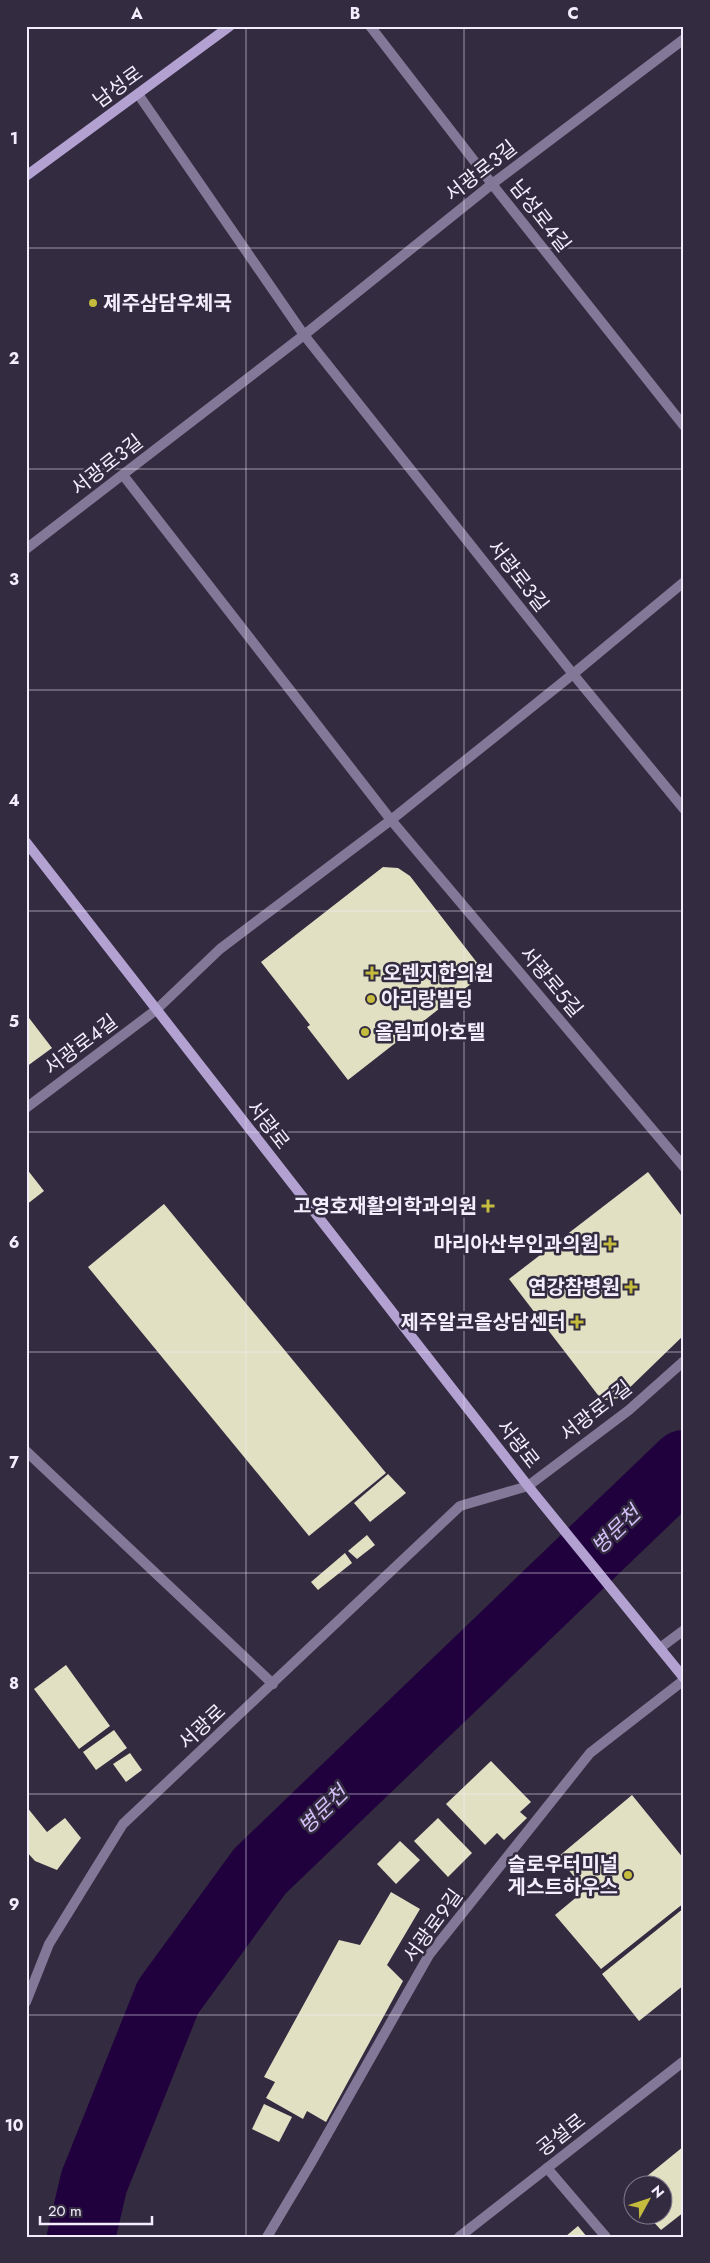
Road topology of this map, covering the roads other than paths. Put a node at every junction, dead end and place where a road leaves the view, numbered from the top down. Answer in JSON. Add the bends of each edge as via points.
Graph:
{"nodes":[{"id":1,"x":230,"y":26,"type":"edge"},
{"id":2,"x":370,"y":26,"type":"edge"},
{"id":3,"x":684,"y":39,"type":"edge"},
{"id":4,"x":138,"y":94,"type":"junction"},
{"id":5,"x":26,"y":176,"type":"edge"},
{"id":6,"x":492,"y":184,"type":"junction"},
{"id":7,"x":304,"y":335,"type":"junction"},
{"id":8,"x":684,"y":426,"type":"edge"},
{"id":9,"x":123,"y":475,"type":"junction"},
{"id":10,"x":26,"y":549,"type":"edge"},
{"id":11,"x":684,"y":582,"type":"edge"},
{"id":12,"x":573,"y":674,"type":"junction"},
{"id":13,"x":684,"y":809,"type":"edge"},
{"id":14,"x":391,"y":820,"type":"junction"},
{"id":15,"x":26,"y":842,"type":"edge"},
{"id":16,"x":156,"y":1010,"type":"junction"},
{"id":17,"x":26,"y":1108,"type":"edge"},
{"id":18,"x":684,"y":1167,"type":"edge"},
{"id":19,"x":684,"y":1361,"type":"edge"},
{"id":20,"x":26,"y":1451,"type":"edge"},
{"id":21,"x":528,"y":1486,"type":"junction"},
{"id":22,"x":684,"y":1630,"type":"edge"},
{"id":23,"x":660,"y":1648,"type":"junction"},
{"id":24,"x":684,"y":1679,"type":"edge"},
{"id":25,"x":273,"y":1684,"type":"junction"},
{"id":26,"x":26,"y":2002,"type":"edge"},
{"id":27,"x":684,"y":2061,"type":"edge"},
{"id":28,"x":547,"y":2168,"type":"junction"},
{"id":29,"x":267,"y":2237,"type":"edge"},
{"id":30,"x":459,"y":2237,"type":"edge"},
{"id":31,"x":606,"y":2237,"type":"edge"}],
"edges":[{"from":1,"to":4,"type":"main road","name":"남성로"},
{"from":2,"to":6,"type":"street","name":"남성로4길"},
{"from":3,"to":6,"type":"street","name":"서광로3길"},
{"from":4,"to":5,"type":"main road","name":"남성로"},
{"from":4,"to":7,"type":"street"},
{"from":6,"to":7,"type":"street","name":"서광로3길"},
{"from":6,"to":8,"type":"street","name":"남성로4길"},
{"from":7,"to":9,"type":"street","name":"서광로3길"},
{"from":7,"to":12,"type":"street","name":"서광로3길"},
{"from":9,"to":10,"type":"street","name":"서광로3길"},
{"from":9,"to":14,"type":"street","name":"서광로5길"},
{"from":11,"to":12,"type":"street"},
{"from":12,"to":13,"type":"street"},
{"from":12,"to":14,"type":"street"},
{"from":14,"to":16,"type":"street","via":[[220,949]]},
{"from":14,"to":18,"type":"street","name":"서광로5길"},
{"from":15,"to":16,"type":"main road","name":"서광로"},
{"from":16,"to":17,"type":"street","name":"서광로4길"},
{"from":16,"to":21,"type":"main road","name":"서광로"},
{"from":19,"to":21,"type":"street","name":"서광로7길","via":[[629,1410]]},
{"from":20,"to":25,"type":"street"},
{"from":21,"to":23,"type":"main road"},
{"from":21,"to":25,"type":"street","name":"서광로","via":[[460,1506]]},
{"from":22,"to":23,"type":"street"},
{"from":23,"to":24,"type":"main road"},
{"from":24,"to":29,"type":"street","name":"서광로9길","via":[[590,1753],[429,1955]]},
{"from":25,"to":26,"type":"street","name":"서광로","via":[[123,1824],[49,1944]]},
{"from":27,"to":28,"type":"street","name":"공설로"},
{"from":28,"to":30,"type":"street","name":"공설로"},
{"from":28,"to":31,"type":"street"}]}
